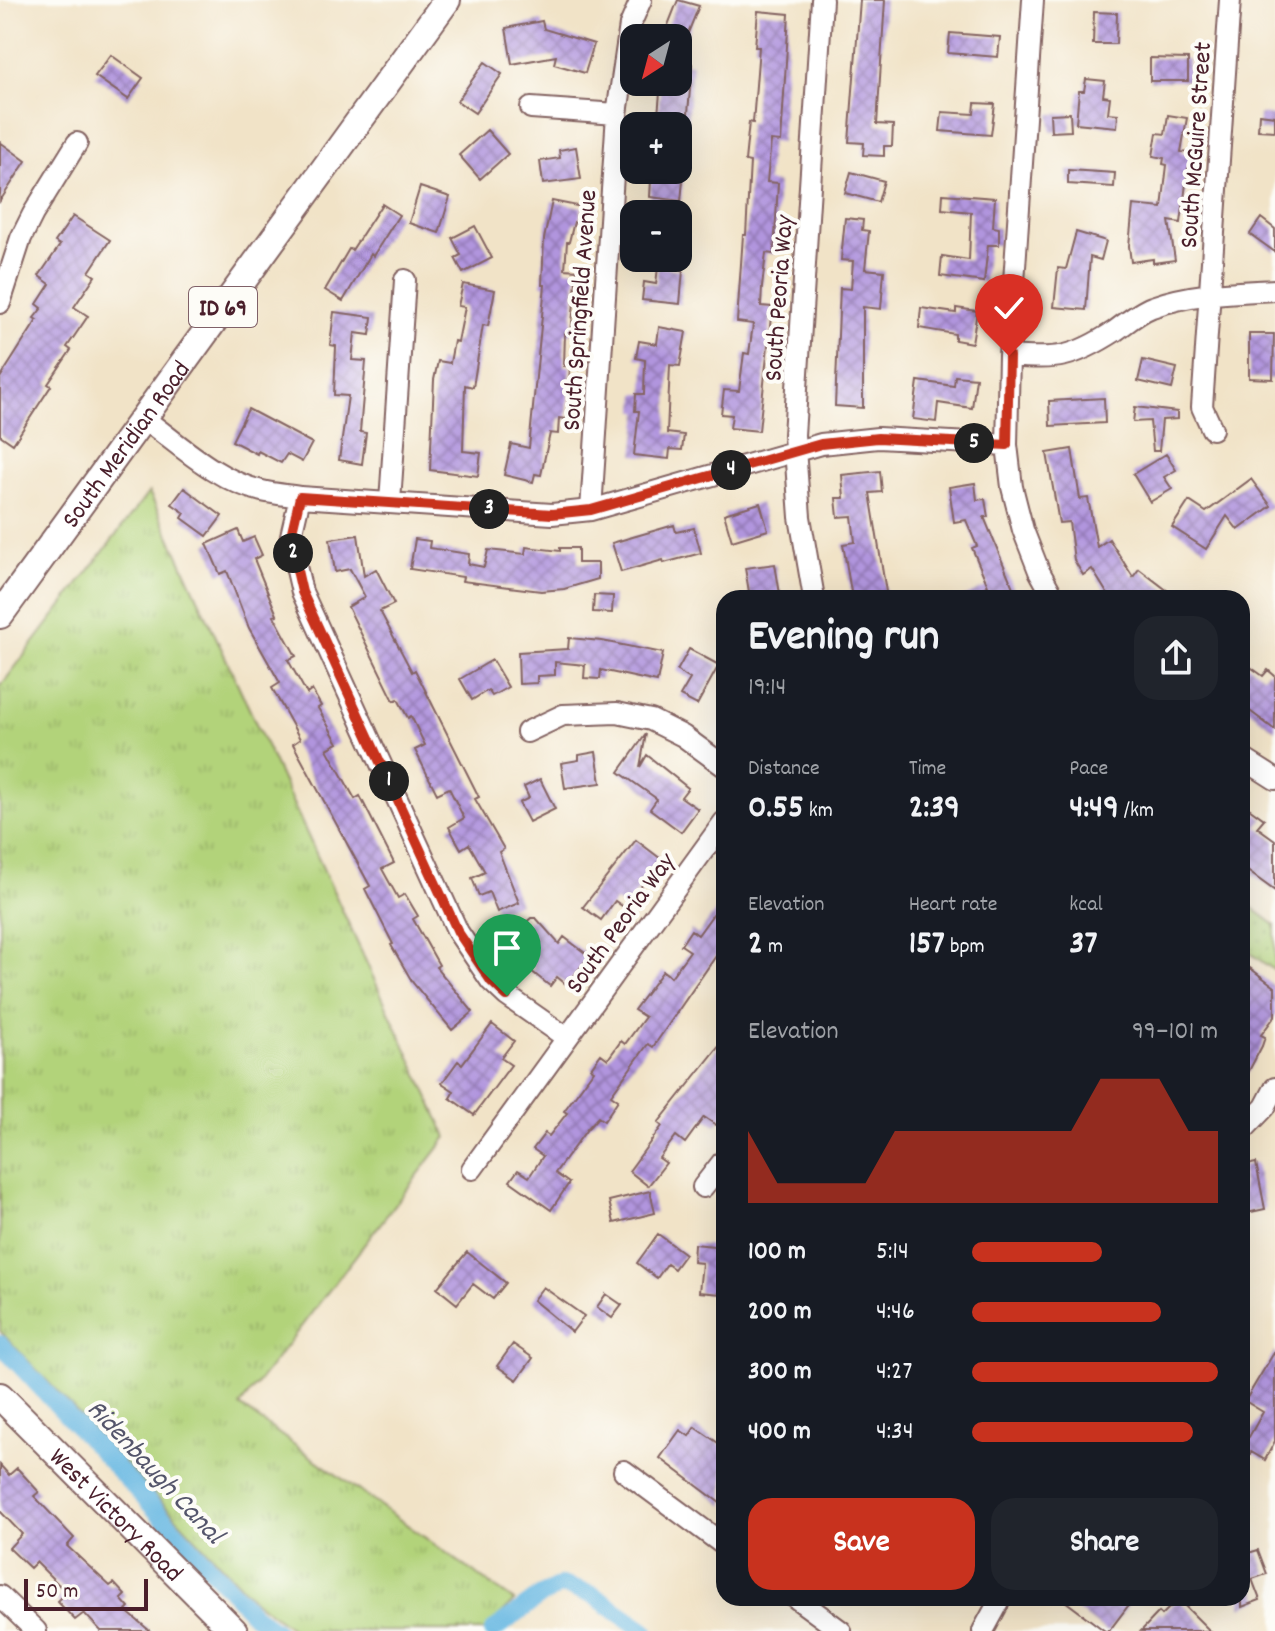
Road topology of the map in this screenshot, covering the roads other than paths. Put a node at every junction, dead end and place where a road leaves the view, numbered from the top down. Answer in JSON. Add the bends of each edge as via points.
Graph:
{"nodes":[{"id":1,"x":447,"y":0,"type":"edge"},
{"id":2,"x":641,"y":0,"type":"edge"},
{"id":3,"x":822,"y":0,"type":"edge"},
{"id":4,"x":1033,"y":0,"type":"edge"},
{"id":5,"x":1230,"y":0,"type":"edge"},
{"id":6,"x":531,"y":108,"type":"dead end"},
{"id":7,"x":617,"y":114,"type":"junction"},
{"id":8,"x":77,"y":143,"type":"dead end"},
{"id":9,"x":405,"y":280,"type":"dead end"},
{"id":10,"x":1275,"y":290,"type":"edge"},
{"id":11,"x":1210,"y":293,"type":"junction"},
{"id":12,"x":0,"y":303,"type":"edge"},
{"id":13,"x":1009,"y":356,"type":"junction"},
{"id":14,"x":143,"y":418,"type":"junction"},
{"id":15,"x":1212,"y":429,"type":"dead end"},
{"id":16,"x":1007,"y":445,"type":"junction"},
{"id":17,"x":795,"y":453,"type":"junction"},
{"id":18,"x":300,"y":497,"type":"junction"},
{"id":19,"x":390,"y":502,"type":"junction"},
{"id":20,"x":591,"y":510,"type":"junction"},
{"id":21,"x":813,"y":590,"type":"edge"},
{"id":22,"x":1050,"y":590,"type":"edge"},
{"id":23,"x":0,"y":615,"type":"edge"},
{"id":24,"x":527,"y":732,"type":"dead end"},
{"id":25,"x":716,"y":760,"type":"edge"},
{"id":26,"x":1250,"y":763,"type":"edge"},
{"id":27,"x":1275,"y":779,"type":"edge"},
{"id":28,"x":716,"y":833,"type":"edge"},
{"id":29,"x":567,"y":1038,"type":"junction"},
{"id":30,"x":1275,"y":1088,"type":"edge"},
{"id":31,"x":1250,"y":1123,"type":"edge"},
{"id":32,"x":472,"y":1169,"type":"dead end"},
{"id":33,"x":716,"y":1170,"type":"edge"},
{"id":34,"x":703,"y":1187,"type":"dead end"},
{"id":35,"x":0,"y":1396,"type":"edge"},
{"id":36,"x":624,"y":1471,"type":"dead end"},
{"id":37,"x":716,"y":1539,"type":"edge"},
{"id":38,"x":0,"y":1596,"type":"edge"},
{"id":39,"x":807,"y":1606,"type":"edge"},
{"id":40,"x":997,"y":1606,"type":"edge"},
{"id":41,"x":25,"y":1627,"type":"edge"},
{"id":42,"x":234,"y":1631,"type":"edge"},
{"id":43,"x":841,"y":1631,"type":"edge"},
{"id":44,"x":983,"y":1631,"type":"edge"}],
"edges":[{"from":1,"to":14,"type":"main road","name":"South Meridian Road","number":"ID 69"},
{"from":2,"to":7,"type":"street","name":"South Springfield Avenue","via":[[630,25]]},
{"from":3,"to":17,"type":"street","name":"South Peoria Way"},
{"from":4,"to":13,"type":"street"},
{"from":5,"to":11,"type":"street","name":"South McGuire Street"},
{"from":6,"to":7,"type":"street"},
{"from":7,"to":20,"type":"street","name":"South Springfield Avenue"},
{"from":8,"to":12,"type":"street","via":[[21,238]]},
{"from":9,"to":19,"type":"street"},
{"from":10,"to":11,"type":"street"},
{"from":11,"to":13,"type":"street","via":[[1149,308],[1069,356]]},
{"from":11,"to":15,"type":"street","name":"South McGuire Street","via":[[1202,407]]},
{"from":13,"to":16,"type":"street"},
{"from":14,"to":18,"type":"street","via":[[233,481]]},
{"from":14,"to":23,"type":"main road","name":"South Meridian Road","number":"ID 69"},
{"from":16,"to":17,"type":"street","via":[[878,438],[821,444]]},
{"from":16,"to":22,"type":"street","via":[[1023,530]]},
{"from":17,"to":20,"type":"street"},
{"from":17,"to":21,"type":"street","name":"South Peoria Way"},
{"from":18,"to":19,"type":"street"},
{"from":18,"to":29,"type":"street","via":[[290,540],[302,592],[458,932],[491,981]]},
{"from":19,"to":20,"type":"street","via":[[552,514]]},
{"from":24,"to":25,"type":"street","via":[[563,715],[617,713],[651,720]]},
{"from":26,"to":27,"type":"street"},
{"from":28,"to":29,"type":"street","name":"South Peoria Way"},
{"from":29,"to":32,"type":"street","name":"South Peoria Way"},
{"from":30,"to":31,"type":"street"},
{"from":33,"to":34,"type":"street"},
{"from":35,"to":42,"type":"main road","name":"West Victory Road"},
{"from":36,"to":37,"type":"street"},
{"from":38,"to":41,"type":"street"},
{"from":39,"to":43,"type":"street"},
{"from":40,"to":44,"type":"street"}]}
